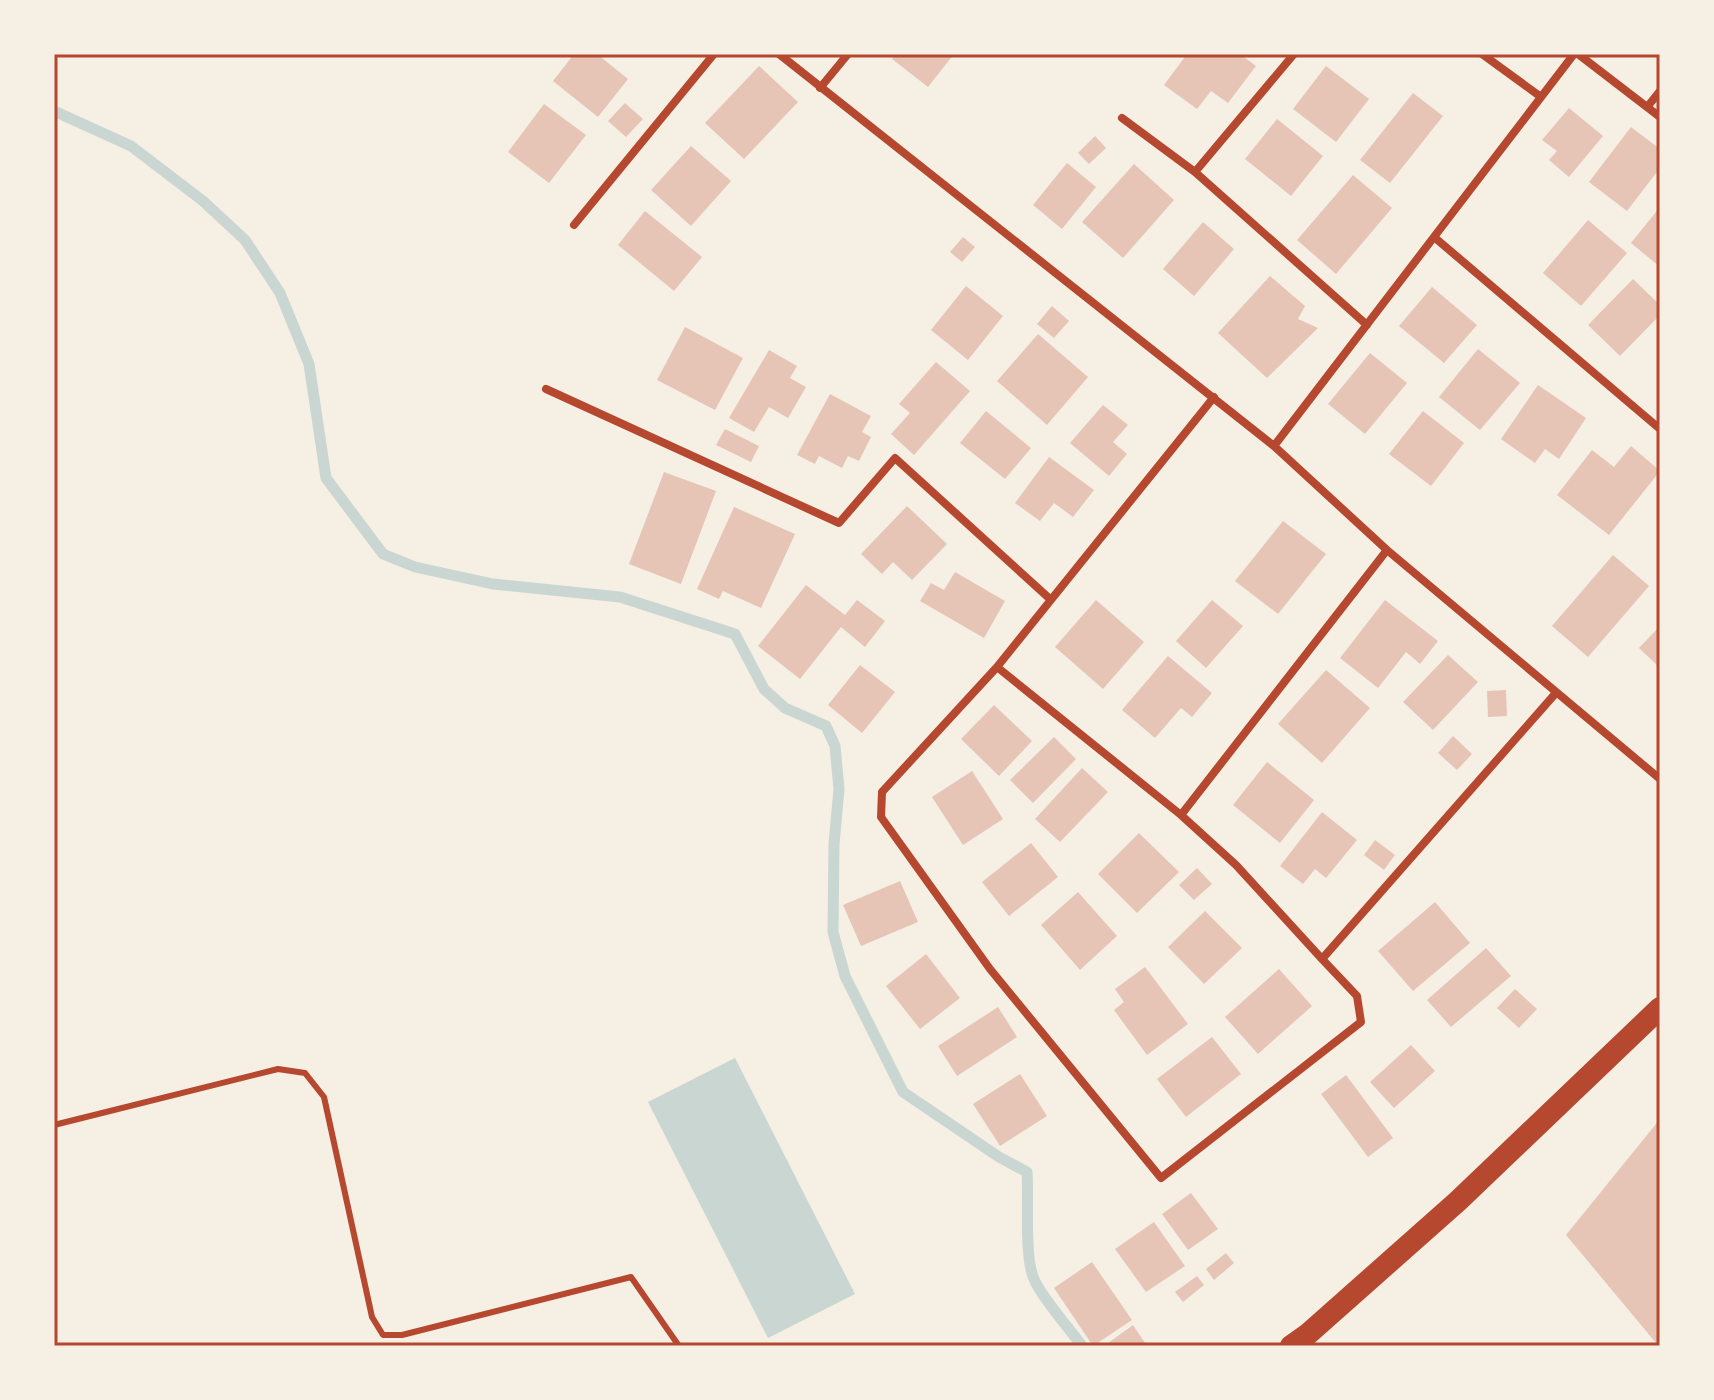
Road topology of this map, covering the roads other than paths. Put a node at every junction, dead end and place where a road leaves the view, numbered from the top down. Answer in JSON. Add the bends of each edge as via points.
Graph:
{"nodes":[{"id":1,"x":714,"y":54,"type":"edge"},
{"id":2,"x":779,"y":54,"type":"edge"},
{"id":3,"x":848,"y":54,"type":"edge"},
{"id":4,"x":1294,"y":54,"type":"edge"},
{"id":5,"x":1482,"y":54,"type":"edge"},
{"id":6,"x":1576,"y":54,"type":"edge"},
{"id":7,"x":820,"y":88,"type":"junction"},
{"id":8,"x":1660,"y":91,"type":"edge"},
{"id":9,"x":1541,"y":97,"type":"junction"},
{"id":10,"x":1648,"y":106,"type":"junction"},
{"id":11,"x":1660,"y":117,"type":"edge"},
{"id":12,"x":1122,"y":118,"type":"dead end"},
{"id":13,"x":1195,"y":172,"type":"junction"},
{"id":14,"x":574,"y":225,"type":"dead end"},
{"id":15,"x":1434,"y":237,"type":"junction"},
{"id":16,"x":1367,"y":325,"type":"junction"},
{"id":17,"x":546,"y":389,"type":"dead end"},
{"id":18,"x":1214,"y":397,"type":"junction"},
{"id":19,"x":1660,"y":429,"type":"edge"},
{"id":20,"x":1274,"y":446,"type":"junction"},
{"id":21,"x":1387,"y":550,"type":"junction"},
{"id":22,"x":1050,"y":599,"type":"junction"},
{"id":23,"x":997,"y":667,"type":"junction"},
{"id":24,"x":1555,"y":694,"type":"junction"},
{"id":25,"x":1660,"y":779,"type":"edge"},
{"id":26,"x":1181,"y":815,"type":"junction"},
{"id":27,"x":1322,"y":959,"type":"junction"},
{"id":28,"x":1660,"y":1008,"type":"edge"},
{"id":29,"x":54,"y":1125,"type":"edge"},
{"id":30,"x":679,"y":1346,"type":"edge"},
{"id":31,"x":1291,"y":1346,"type":"edge"}],
"edges":[{"from":1,"to":14,"type":"street"},
{"from":2,"to":7,"type":"street"},
{"from":3,"to":7,"type":"street"},
{"from":4,"to":13,"type":"street"},
{"from":5,"to":9,"type":"street"},
{"from":6,"to":9,"type":"street"},
{"from":6,"to":10,"type":"street"},
{"from":7,"to":18,"type":"street"},
{"from":8,"to":10,"type":"street"},
{"from":9,"to":15,"type":"street"},
{"from":10,"to":11,"type":"street"},
{"from":12,"to":13,"type":"street"},
{"from":13,"to":16,"type":"street"},
{"from":15,"to":16,"type":"street"},
{"from":15,"to":19,"type":"street"},
{"from":16,"to":20,"type":"street"},
{"from":17,"to":22,"type":"street","via":[[839,523],[895,458]]},
{"from":18,"to":20,"type":"street"},
{"from":18,"to":22,"type":"street"},
{"from":20,"to":21,"type":"street"},
{"from":21,"to":24,"type":"street"},
{"from":21,"to":26,"type":"street"},
{"from":22,"to":23,"type":"street"},
{"from":23,"to":26,"type":"street"},
{"from":23,"to":27,"type":"street","via":[[882,792],[881,817],[990,969],[1161,1178],[1361,1022],[1357,996]]},
{"from":24,"to":25,"type":"street"},
{"from":24,"to":27,"type":"street"},
{"from":26,"to":27,"type":"street","via":[[1236,865]]},
{"from":28,"to":31,"type":"highway","via":[[1458,1201]]},
{"from":29,"to":30,"type":"lane","via":[[278,1069],[305,1073],[324,1097],[372,1317],[383,1335],[402,1335],[631,1277]]}]}
